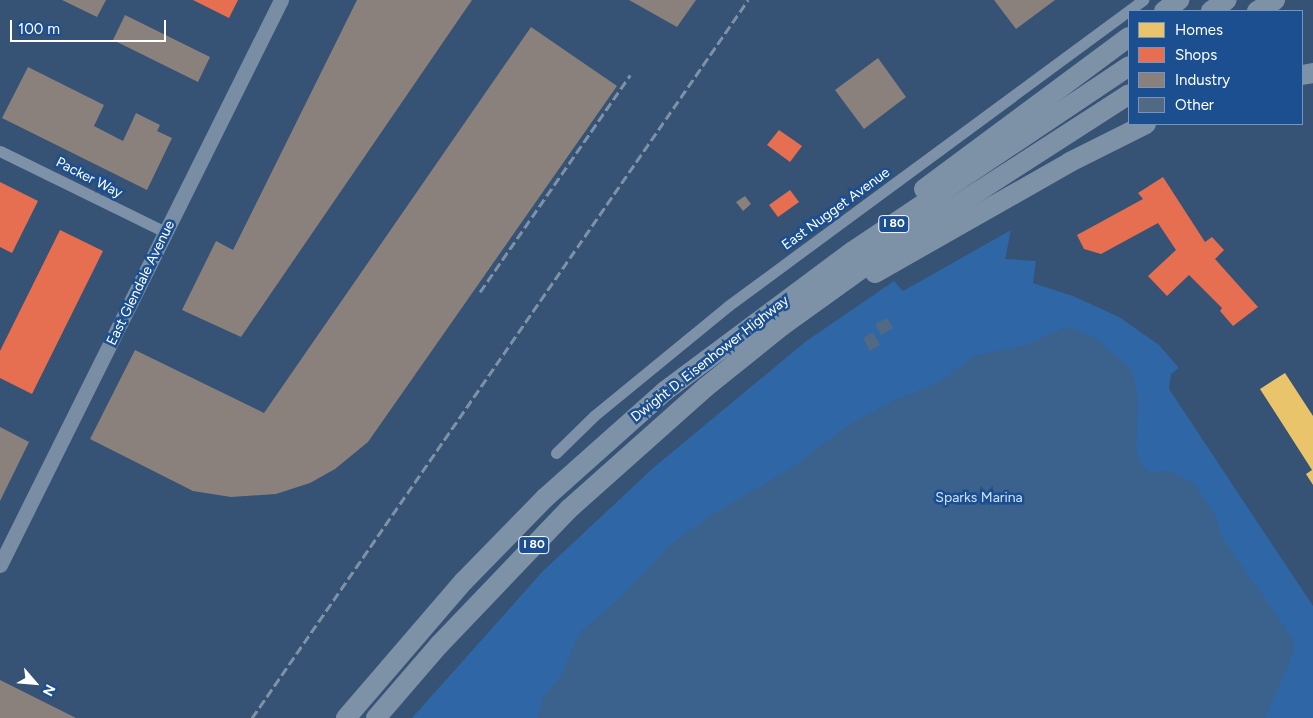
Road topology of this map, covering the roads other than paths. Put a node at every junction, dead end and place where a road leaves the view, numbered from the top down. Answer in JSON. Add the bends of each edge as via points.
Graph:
{"nodes":[{"id":1,"x":281,"y":0,"type":"edge"},
{"id":2,"x":1143,"y":0,"type":"edge"},
{"id":3,"x":1179,"y":0,"type":"edge"},
{"id":4,"x":1227,"y":0,"type":"edge"},
{"id":5,"x":1275,"y":0,"type":"edge"},
{"id":6,"x":1129,"y":10,"type":"edge"},
{"id":7,"x":1165,"y":10,"type":"edge"},
{"id":8,"x":1212,"y":10,"type":"edge"},
{"id":9,"x":1259,"y":10,"type":"edge"},
{"id":10,"x":1128,"y":11,"type":"edge"},
{"id":11,"x":1128,"y":38,"type":"edge"},
{"id":12,"x":1128,"y":67,"type":"edge"},
{"id":13,"x":1128,"y":95,"type":"edge"},
{"id":14,"x":1144,"y":125,"type":"edge"},
{"id":15,"x":0,"y":150,"type":"edge"},
{"id":16,"x":165,"y":232,"type":"junction"},
{"id":17,"x":706,"y":387,"type":"junction"},
{"id":18,"x":665,"y":391,"type":"junction"},
{"id":19,"x":556,"y":453,"type":"dead end"},
{"id":20,"x":0,"y":565,"type":"edge"},
{"id":21,"x":346,"y":718,"type":"edge"},
{"id":22,"x":376,"y":718,"type":"edge"}],
"edges":[{"from":1,"to":16,"type":"street","name":"East Glendale Avenue"},
{"from":2,"to":6,"type":"street","name":"East Nugget Avenue"},
{"from":3,"to":7,"type":"highway"},
{"from":4,"to":8,"type":"highway"},
{"from":5,"to":9,"type":"highway"},
{"from":10,"to":19,"type":"street","name":"East Nugget Avenue","via":[[728,306],[595,415]]},
{"from":11,"to":18,"type":"highway","via":[[707,349]]},
{"from":12,"to":18,"type":"highway","name":"Dwight D. Eisenhower Highway","number":"I 80","via":[[853,251]]},
{"from":13,"to":17,"type":"highway","name":"Dwight D. Eisenhower Highway","number":"I 80","via":[[892,247],[782,326]]},
{"from":14,"to":17,"type":"highway","via":[[1070,162],[872,275],[741,370]]},
{"from":15,"to":16,"type":"street","name":"Packer Way"},
{"from":16,"to":20,"type":"street","name":"East Glendale Avenue"},
{"from":17,"to":22,"type":"highway","name":"Dwight D. Eisenhower Highway","number":"I 80","via":[[569,509],[440,645]]},
{"from":18,"to":21,"type":"highway","name":"Dwight D. Eisenhower Highway","number":"I 80","via":[[545,498],[477,567],[419,630]]}]}
